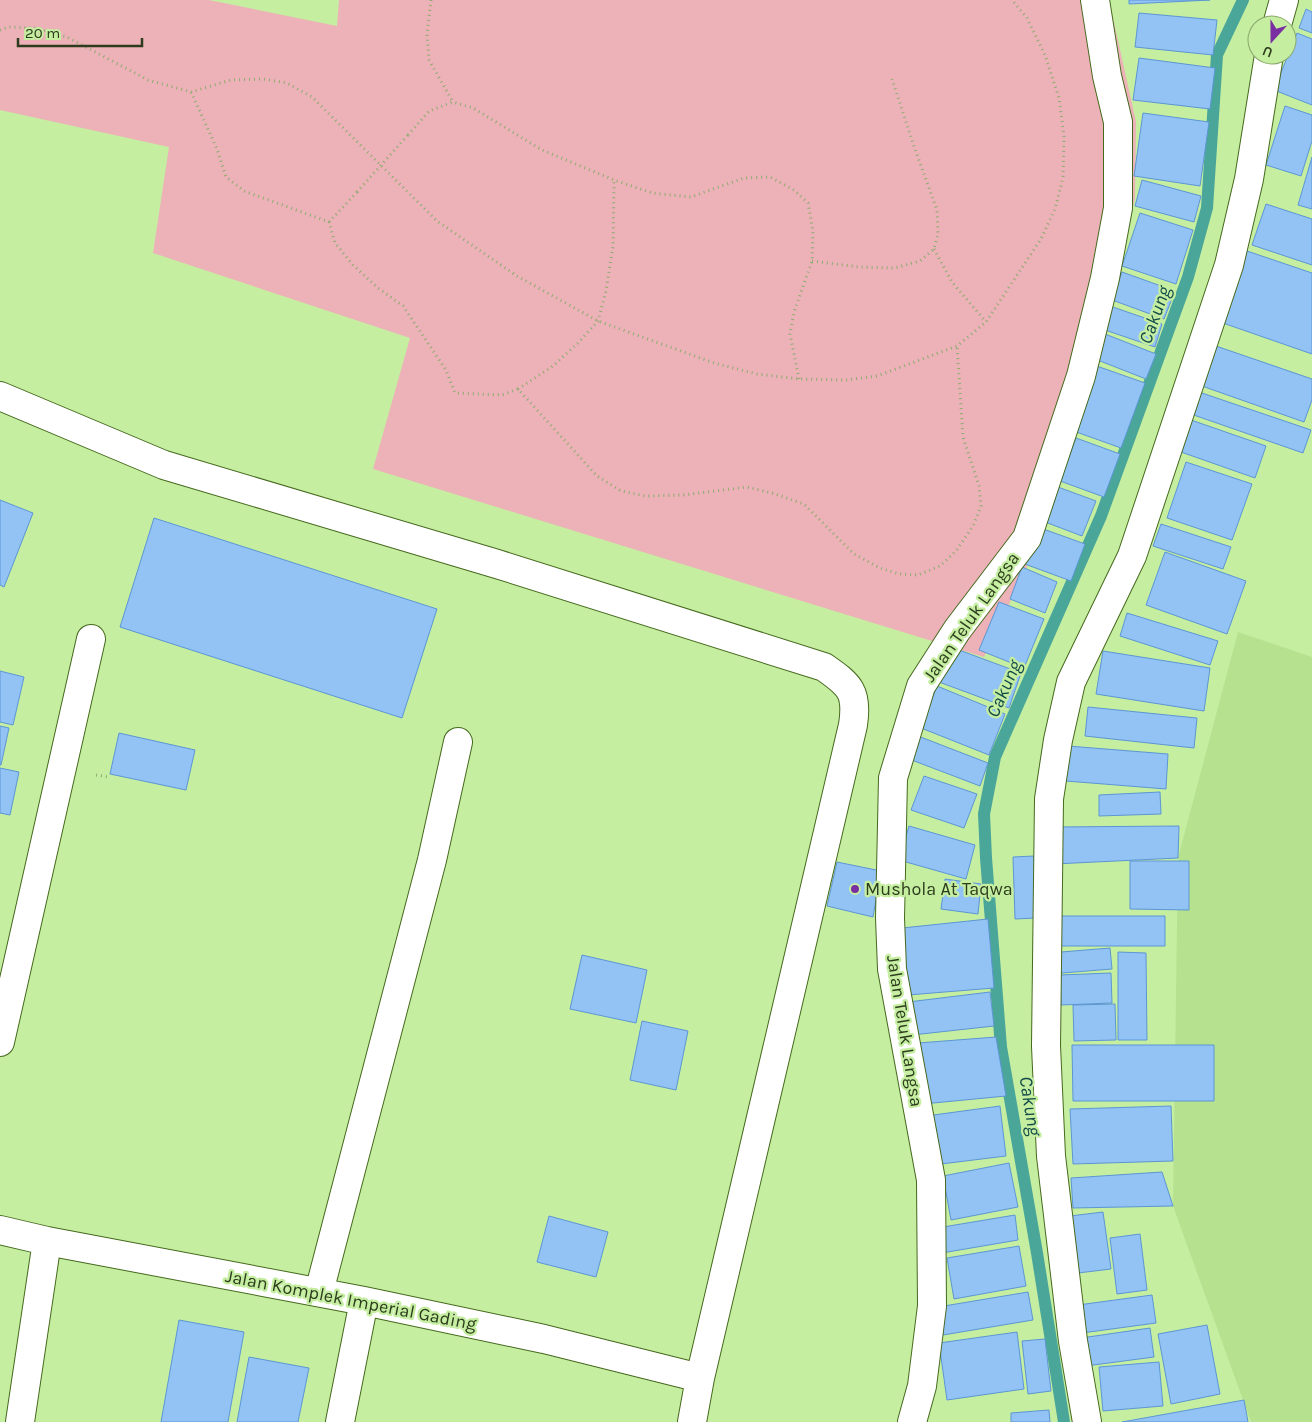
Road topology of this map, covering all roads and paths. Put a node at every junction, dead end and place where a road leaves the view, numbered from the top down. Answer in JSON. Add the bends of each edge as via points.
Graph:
{"nodes":[{"id":1,"x":431,"y":0,"type":"edge"},
{"id":2,"x":1012,"y":0,"type":"edge"},
{"id":3,"x":1095,"y":0,"type":"edge"},
{"id":4,"x":1284,"y":0,"type":"edge"},
{"id":5,"x":1280,"y":15,"type":"edge"},
{"id":6,"x":0,"y":30,"type":"edge"},
{"id":7,"x":1267,"y":65,"type":"edge"},
{"id":8,"x":892,"y":78,"type":"dead end"},
{"id":9,"x":191,"y":92,"type":"junction"},
{"id":10,"x":453,"y":102,"type":"junction"},
{"id":11,"x":614,"y":180,"type":"junction"},
{"id":12,"x":328,"y":222,"type":"junction"},
{"id":13,"x":934,"y":249,"type":"junction"},
{"id":14,"x":812,"y":261,"type":"junction"},
{"id":15,"x":598,"y":320,"type":"junction"},
{"id":16,"x":986,"y":322,"type":"junction"},
{"id":17,"x":957,"y":346,"type":"junction"},
{"id":18,"x":799,"y":379,"type":"junction"},
{"id":19,"x":518,"y":388,"type":"junction"},
{"id":20,"x":0,"y":396,"type":"edge"},
{"id":21,"x":91,"y":638,"type":"dead end"},
{"id":22,"x":458,"y":742,"type":"dead end"},
{"id":23,"x":0,"y":1042,"type":"edge"},
{"id":24,"x":0,"y":1230,"type":"edge"},
{"id":25,"x":47,"y":1241,"type":"junction"},
{"id":26,"x":319,"y":1292,"type":"junction"},
{"id":27,"x":364,"y":1301,"type":"junction"},
{"id":28,"x":700,"y":1378,"type":"junction"},
{"id":29,"x":20,"y":1422,"type":"edge"},
{"id":30,"x":340,"y":1422,"type":"edge"},
{"id":31,"x":692,"y":1422,"type":"edge"},
{"id":32,"x":912,"y":1422,"type":"edge"},
{"id":33,"x":1087,"y":1422,"type":"edge"}],
"edges":[{"from":1,"to":10,"type":"path","via":[[427,34],[429,60]]},
{"from":2,"to":16,"type":"path","via":[[1027,18],[1045,55],[1060,98],[1064,136],[1063,178],[1055,209],[1042,239]]},
{"from":3,"to":32,"type":"street","name":"Jalan Teluk Langsa","via":[[1118,122],[1118,208],[1081,376],[1028,538],[957,630],[921,686],[893,778],[892,969],[931,1180],[932,1306],[922,1386]]},
{"from":4,"to":5,"type":"street"},
{"from":6,"to":9,"type":"path","via":[[8,27],[36,28],[67,37],[148,80]]},
{"from":7,"to":33,"type":"street","via":[[1249,179],[1229,264],[1132,556],[1071,682],[1049,799],[1046,1036],[1051,1156],[1072,1341]]},
{"from":8,"to":13,"type":"path","via":[[937,210],[938,234]]},
{"from":9,"to":12,"type":"path","via":[[226,177],[244,191]]},
{"from":9,"to":15,"type":"path","via":[[232,80],[264,79],[287,83],[312,97],[438,221],[517,276]]},
{"from":10,"to":11,"type":"path","via":[[474,108],[542,150]]},
{"from":10,"to":12,"type":"path","bridge":true,"via":[[429,111]]},
{"from":11,"to":14,"type":"path","via":[[652,193],[690,197],[744,178],[770,178],[794,190],[808,203],[813,231]]},
{"from":11,"to":15,"type":"path","via":[[613,246]]},
{"from":12,"to":19,"type":"path","via":[[335,243],[352,265],[403,306],[446,370],[455,393],[502,395]]},
{"from":13,"to":14,"type":"path","via":[[920,261],[895,268]]},
{"from":13,"to":16,"type":"path","via":[[952,282]]},
{"from":14,"to":18,"type":"path","via":[[794,312],[790,334]]},
{"from":15,"to":18,"type":"path","via":[[714,363],[757,374]]},
{"from":15,"to":19,"type":"path","via":[[553,366]]},
{"from":16,"to":17,"type":"path"},
{"from":17,"to":18,"type":"path","via":[[877,376],[846,380]]},
{"from":17,"to":19,"type":"path","via":[[962,437],[979,486],[981,506],[973,526],[956,551],[940,566],[918,575],[880,568],[854,554],[804,504],[772,493],[747,487],[683,495],[645,496],[621,491],[597,476]]},
{"from":20,"to":28,"type":"street","via":[[164,465],[824,666],[842,679],[853,695],[856,709],[853,725]]},
{"from":21,"to":23,"type":"street"},
{"from":22,"to":26,"type":"street","via":[[432,860]]},
{"from":24,"to":25,"type":"street","name":"Jalan Komplek Imperial Gading"},
{"from":25,"to":26,"type":"street","name":"Jalan Komplek Imperial Gading"},
{"from":25,"to":29,"type":"street"},
{"from":26,"to":27,"type":"street","name":"Jalan Komplek Imperial Gading"},
{"from":27,"to":28,"type":"street","name":"Jalan Komplek Imperial Gading"},
{"from":27,"to":30,"type":"street"},
{"from":28,"to":31,"type":"street"}]}
